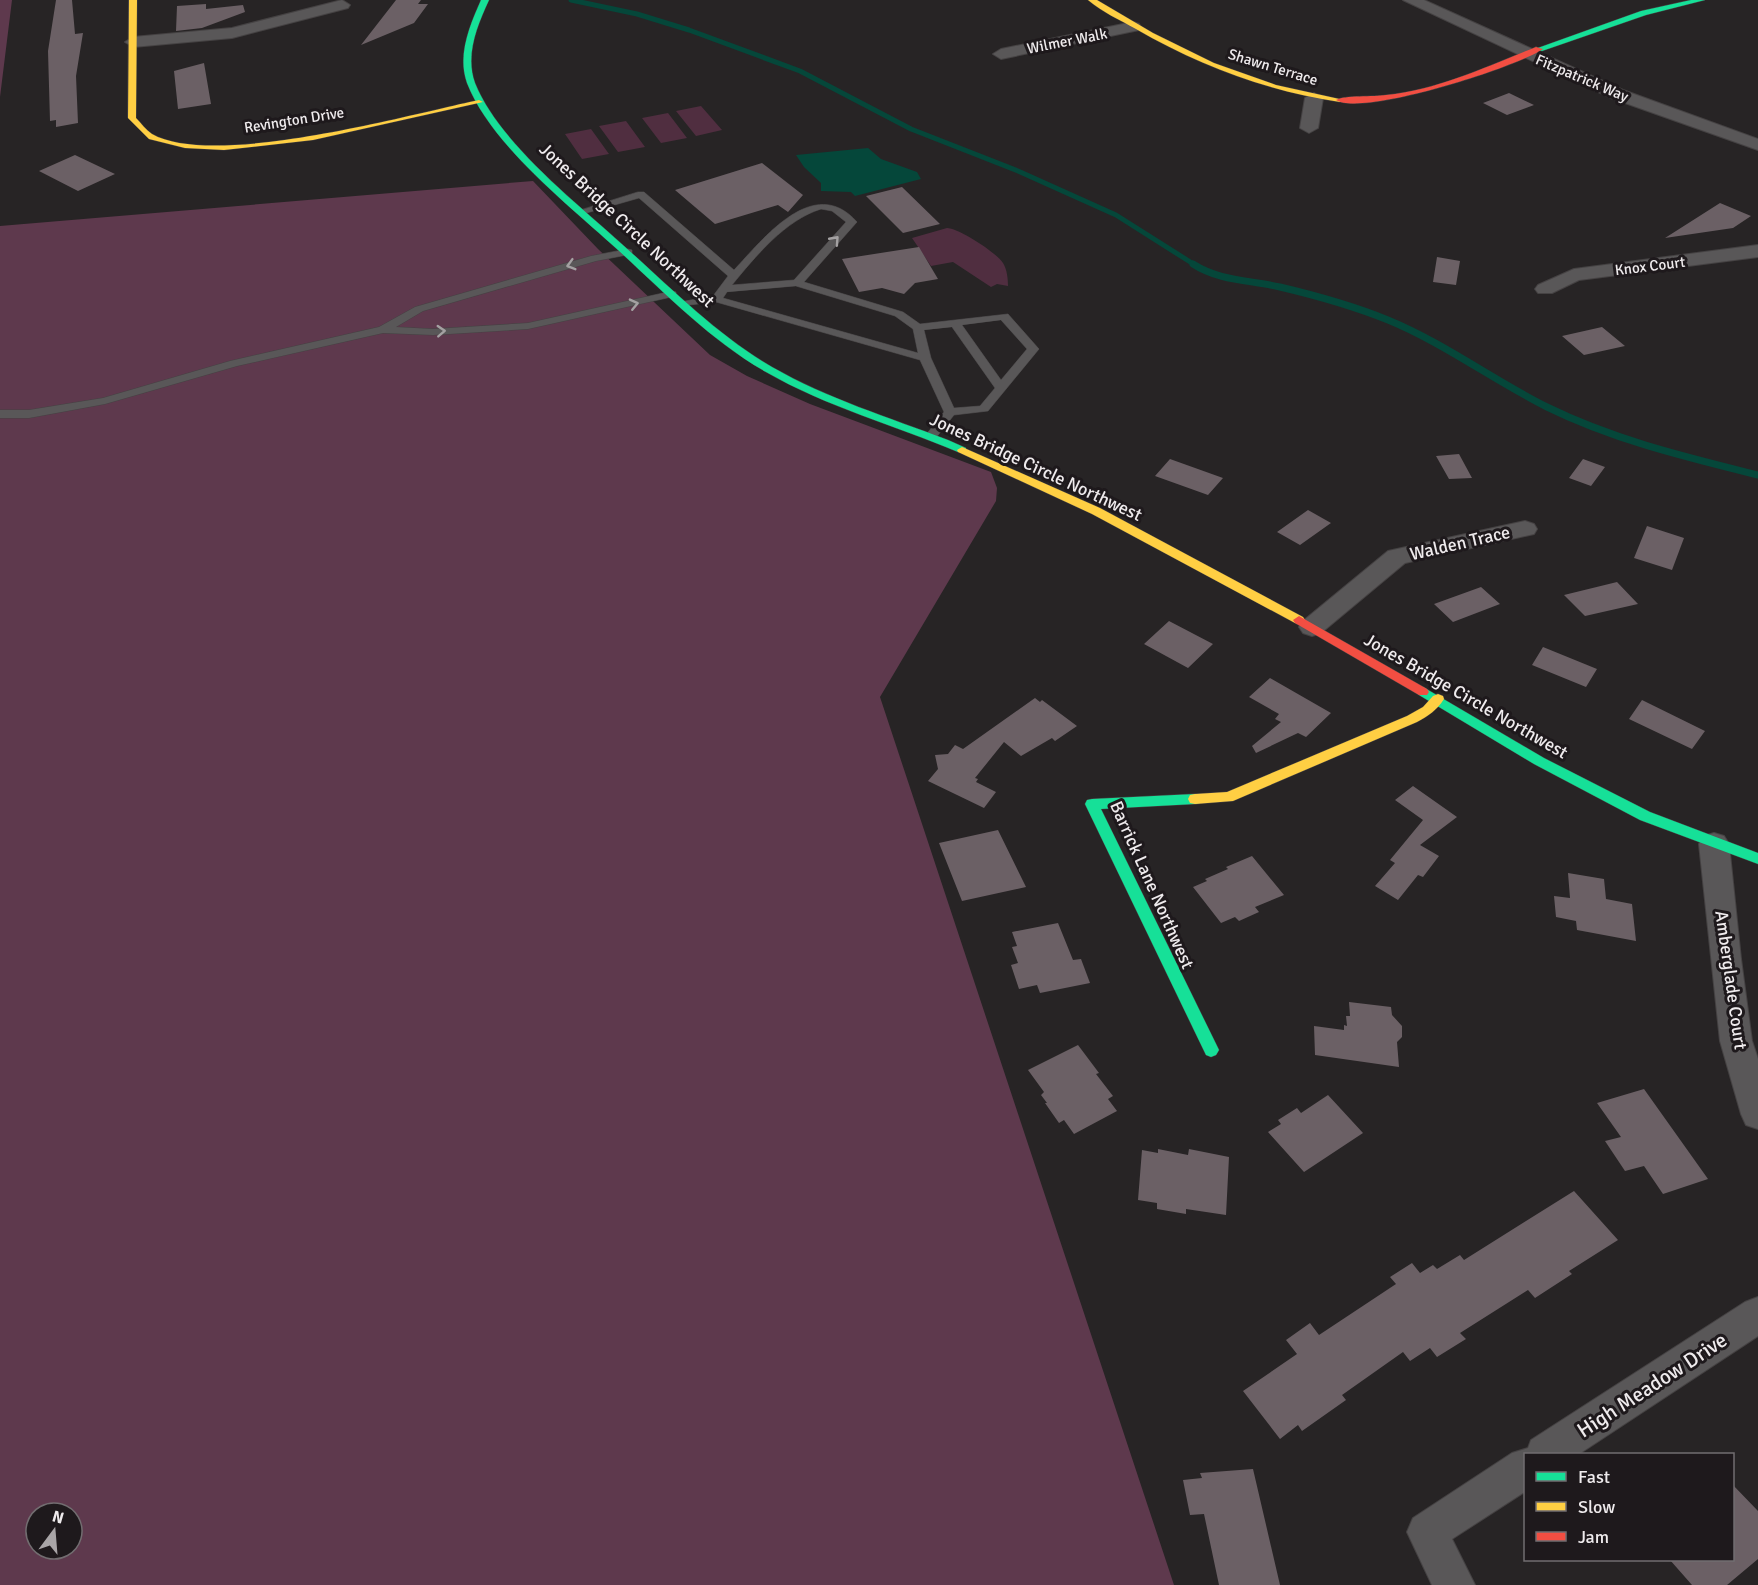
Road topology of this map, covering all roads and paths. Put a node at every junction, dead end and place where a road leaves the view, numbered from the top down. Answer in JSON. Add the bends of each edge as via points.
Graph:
{"nodes":[{"id":1,"x":133,"y":0,"type":"edge"},
{"id":2,"x":485,"y":0,"type":"edge"},
{"id":3,"x":1092,"y":0,"type":"edge"},
{"id":4,"x":1411,"y":0,"type":"edge"},
{"id":5,"x":1701,"y":0,"type":"edge"},
{"id":6,"x":342,"y":5,"type":"dead end"},
{"id":7,"x":1133,"y":27,"type":"junction"},
{"id":8,"x":133,"y":42,"type":"junction"},
{"id":9,"x":1001,"y":54,"type":"dead end"},
{"id":10,"x":1526,"y":54,"type":"junction"},
{"id":11,"x":1314,"y":98,"type":"junction"},
{"id":12,"x":478,"y":102,"type":"junction"},
{"id":13,"x":1310,"y":128,"type":"dead end"},
{"id":14,"x":1758,"y":145,"type":"edge"},
{"id":15,"x":584,"y":211,"type":"junction"},
{"id":16,"x":1758,"y":251,"type":"edge"},
{"id":17,"x":628,"y":252,"type":"junction"},
{"id":18,"x":734,"y":276,"type":"junction"},
{"id":19,"x":796,"y":283,"type":"junction"},
{"id":20,"x":724,"y":289,"type":"junction"},
{"id":21,"x":1545,"y":289,"type":"dead end"},
{"id":22,"x":672,"y":294,"type":"junction"},
{"id":23,"x":716,"y":299,"type":"junction"},
{"id":24,"x":684,"y":304,"type":"junction"},
{"id":25,"x":955,"y":323,"type":"junction"},
{"id":26,"x":918,"y":328,"type":"junction"},
{"id":27,"x":383,"y":330,"type":"junction"},
{"id":28,"x":925,"y":358,"type":"junction"},
{"id":29,"x":1001,"y":388,"type":"junction"},
{"id":30,"x":950,"y":412,"type":"junction"},
{"id":31,"x":0,"y":414,"type":"edge"},
{"id":32,"x":931,"y":436,"type":"junction"},
{"id":33,"x":1525,"y":529,"type":"dead end"},
{"id":34,"x":1312,"y":627,"type":"junction"},
{"id":35,"x":1438,"y":699,"type":"junction"},
{"id":36,"x":1714,"y":844,"type":"junction"},
{"id":37,"x":1758,"y":859,"type":"edge"},
{"id":38,"x":1211,"y":1050,"type":"dead end"},
{"id":39,"x":1758,"y":1114,"type":"edge"},
{"id":40,"x":1758,"y":1315,"type":"edge"},
{"id":41,"x":1548,"y":1453,"type":"edge"},
{"id":42,"x":1524,"y":1468,"type":"edge"},
{"id":43,"x":1454,"y":1585,"type":"edge"}],
"edges":[{"from":1,"to":8,"type":"street","name":"Revington Drive"},
{"from":2,"to":12,"type":"street","name":"Jones Bridge Circle Northwest","via":[[470,33],[467,56]]},
{"from":3,"to":7,"type":"street","name":"Shawn Terrace"},
{"from":4,"to":10,"type":"street","name":"Fitzpatrick Way"},
{"from":5,"to":10,"type":"street","name":"Shawn Terrace","via":[[1594,27]]},
{"from":6,"to":8,"type":"street","via":[[232,33]]},
{"from":7,"to":9,"type":"street","name":"Wilmer Walk"},
{"from":7,"to":11,"type":"street","name":"Shawn Terrace","via":[[1184,55]]},
{"from":8,"to":12,"type":"street","name":"Revington Drive","via":[[132,118],[150,137],[192,146],[262,145]]},
{"from":10,"to":11,"type":"street","name":"Shawn Terrace","via":[[1425,89],[1381,99],[1347,102]]},
{"from":10,"to":14,"type":"street","name":"Fitzpatrick Way","via":[[1617,94]]},
{"from":11,"to":13,"type":"street"},
{"from":12,"to":15,"type":"street","name":"Jones Bridge Circle Northwest","via":[[549,181]]},
{"from":15,"to":17,"type":"street","name":"Jones Bridge Circle Northwest"},
{"from":15,"to":18,"type":"lane","via":[[641,194]]},
{"from":16,"to":21,"type":"street","name":"Knox Court","via":[[1574,275]]},
{"from":17,"to":22,"type":"street","name":"Jones Bridge Circle Northwest"},
{"from":17,"to":27,"type":"lane","one_way":true,"via":[[419,309]]},
{"from":19,"to":18,"type":"lane","one_way":true,"via":[[852,222],[832,207],[816,206],[784,224]]},
{"from":18,"to":20,"type":"lane"},
{"from":19,"to":20,"type":"lane"},
{"from":19,"to":26,"type":"lane","via":[[899,314]]},
{"from":20,"to":23,"type":"lane"},
{"from":22,"to":24,"type":"street","name":"Jones Bridge Circle Northwest"},
{"from":27,"to":22,"type":"lane","one_way":true,"via":[[433,332],[528,326]]},
{"from":23,"to":24,"type":"lane"},
{"from":23,"to":28,"type":"lane"},
{"from":24,"to":32,"type":"street","name":"Jones Bridge Circle Northwest","via":[[743,353],[816,394]]},
{"from":25,"to":26,"type":"lane"},
{"from":25,"to":29,"type":"lane"},
{"from":25,"to":29,"type":"lane","via":[[1004,316],[1034,349]]},
{"from":26,"to":28,"type":"lane"},
{"from":27,"to":31,"type":"lane","via":[[234,363],[105,400],[29,414]]},
{"from":28,"to":30,"type":"lane"},
{"from":29,"to":30,"type":"lane","via":[[984,409]]},
{"from":30,"to":32,"type":"lane"},
{"from":32,"to":34,"type":"street","name":"Jones Bridge Circle Northwest","via":[[1096,511]]},
{"from":33,"to":34,"type":"street","name":"Walden Trace","via":[[1397,557]]},
{"from":34,"to":35,"type":"street","name":"Jones Bridge Circle Northwest"},
{"from":35,"to":36,"type":"street","name":"Jones Bridge Circle Northwest","via":[[1539,761],[1645,816]]},
{"from":35,"to":38,"type":"street","name":"Barrick Lane Northwest","via":[[1412,719],[1228,797],[1092,804]]},
{"from":36,"to":37,"type":"street","name":"Jones Bridge Circle Northwest"},
{"from":36,"to":39,"type":"street","name":"Amberglade Court","via":[[1736,1041]]},
{"from":40,"to":41,"type":"street","name":"High Meadow Drive"},
{"from":42,"to":43,"type":"street","via":[[1427,1532]]}]}
